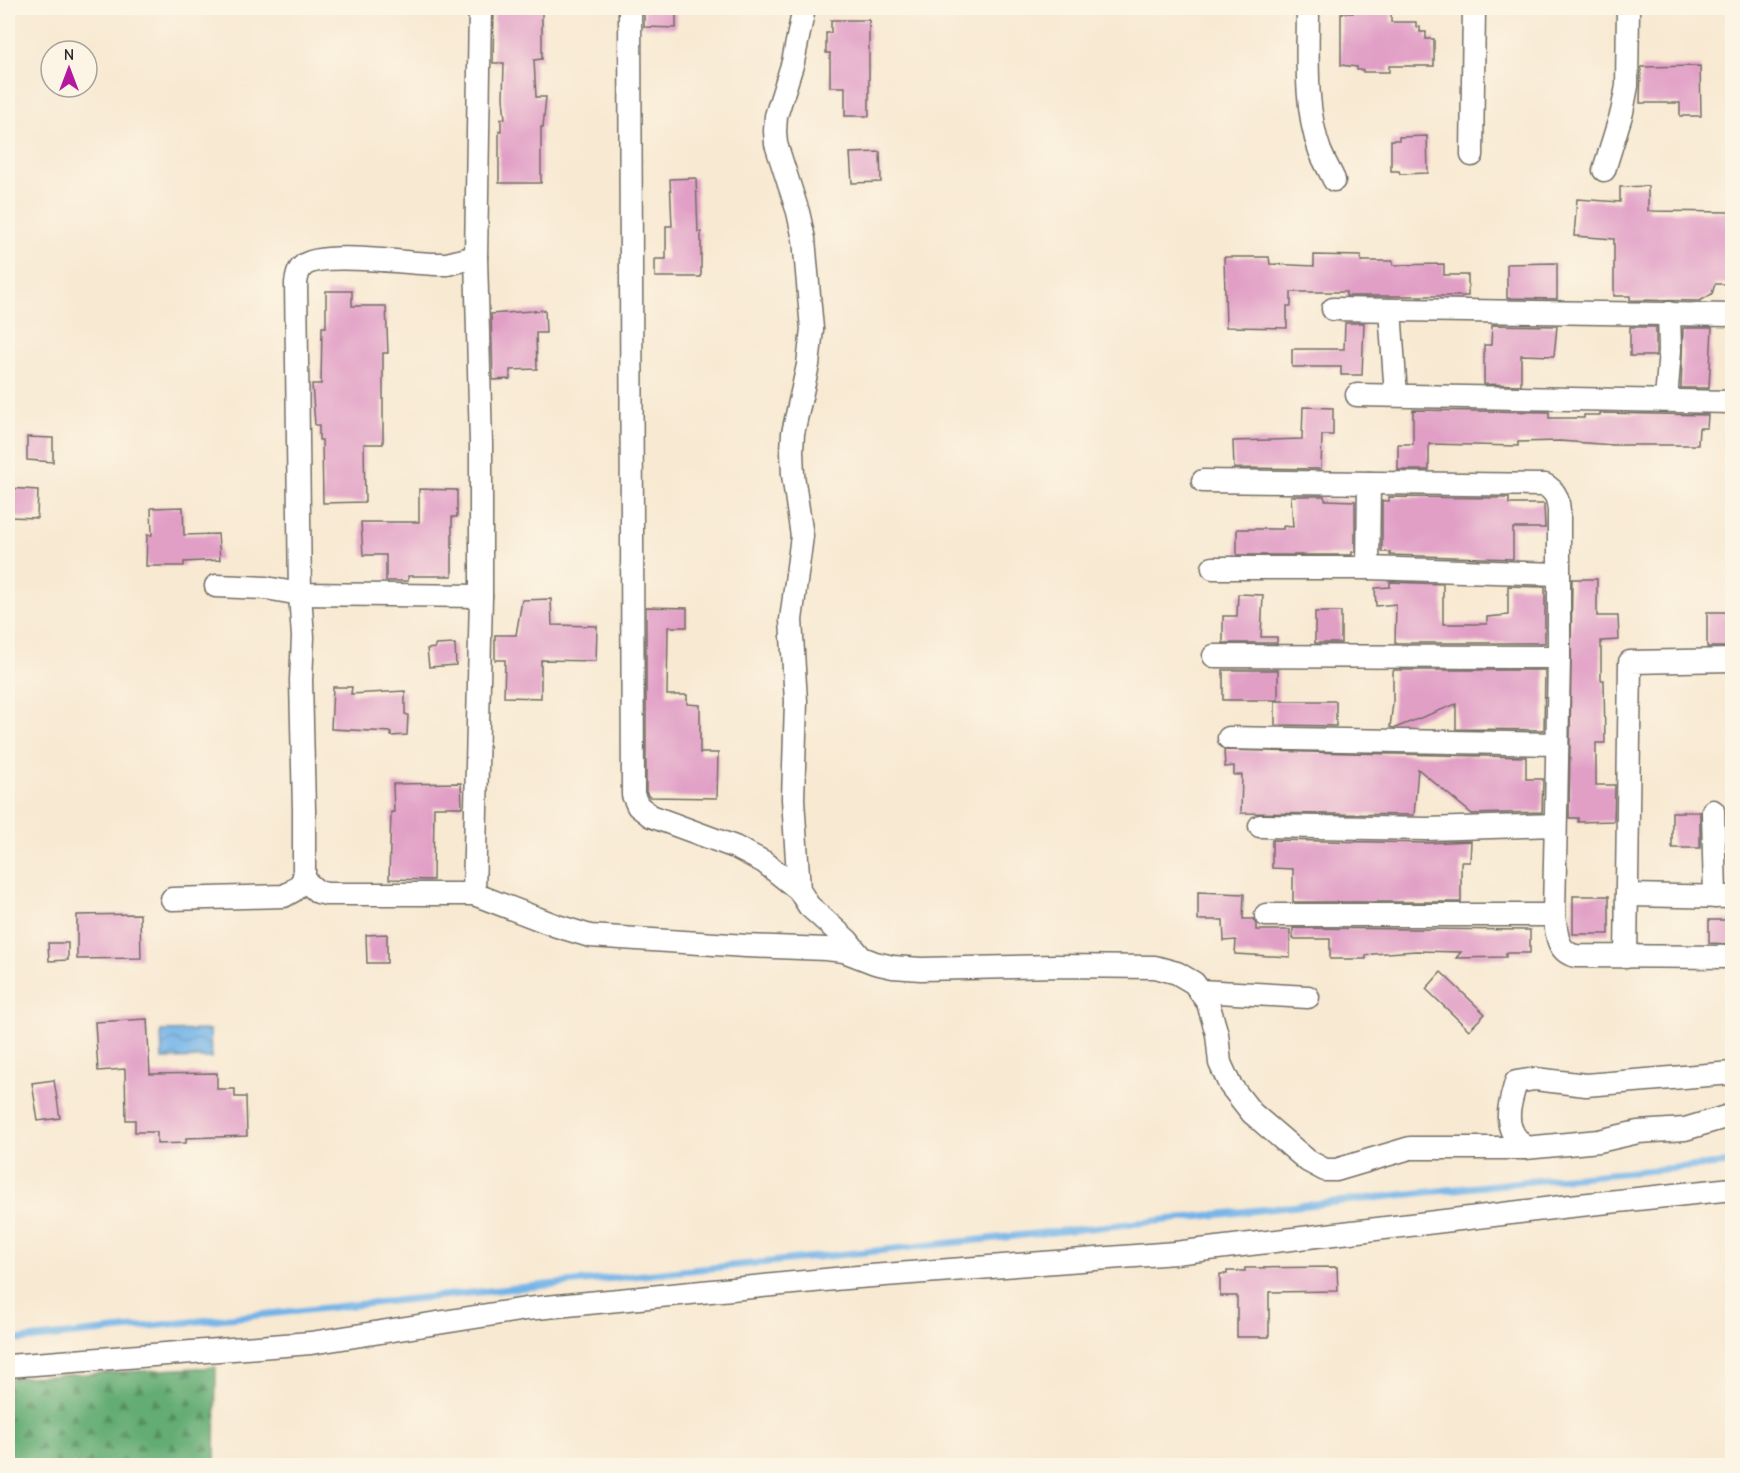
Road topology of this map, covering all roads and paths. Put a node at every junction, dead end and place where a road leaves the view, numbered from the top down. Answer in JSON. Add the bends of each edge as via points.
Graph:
{"nodes":[{"id":1,"x":480,"y":8,"type":"edge"},
{"id":2,"x":630,"y":8,"type":"edge"},
{"id":3,"x":804,"y":8,"type":"edge"},
{"id":4,"x":1308,"y":8,"type":"edge"},
{"id":5,"x":1474,"y":8,"type":"edge"},
{"id":6,"x":1628,"y":8,"type":"edge"},
{"id":7,"x":1472,"y":155,"type":"dead end"},
{"id":8,"x":1604,"y":170,"type":"dead end"},
{"id":9,"x":1334,"y":180,"type":"dead end"},
{"id":10,"x":476,"y":257,"type":"junction"},
{"id":11,"x":1333,"y":309,"type":"dead end"},
{"id":12,"x":1390,"y":310,"type":"junction"},
{"id":13,"x":1669,"y":314,"type":"junction"},
{"id":14,"x":1732,"y":315,"type":"edge"},
{"id":15,"x":1357,"y":395,"type":"dead end"},
{"id":16,"x":1396,"y":395,"type":"junction"},
{"id":17,"x":1666,"y":400,"type":"junction"},
{"id":18,"x":1732,"y":402,"type":"edge"},
{"id":19,"x":1203,"y":481,"type":"dead end"},
{"id":20,"x":1369,"y":483,"type":"junction"},
{"id":21,"x":1213,"y":568,"type":"dead end"},
{"id":22,"x":1368,"y":568,"type":"junction"},
{"id":23,"x":1560,"y":574,"type":"junction"},
{"id":24,"x":216,"y":586,"type":"dead end"},
{"id":25,"x":300,"y":594,"type":"junction"},
{"id":26,"x":481,"y":596,"type":"junction"},
{"id":27,"x":1214,"y":656,"type":"dead end"},
{"id":28,"x":1560,"y":657,"type":"junction"},
{"id":29,"x":1732,"y":660,"type":"edge"},
{"id":30,"x":1229,"y":738,"type":"dead end"},
{"id":31,"x":1557,"y":744,"type":"junction"},
{"id":32,"x":1713,"y":811,"type":"dead end"},
{"id":33,"x":1555,"y":825,"type":"junction"},
{"id":34,"x":1260,"y":826,"type":"dead end"},
{"id":35,"x":304,"y":880,"type":"junction"},
{"id":36,"x":799,"y":890,"type":"junction"},
{"id":37,"x":474,"y":894,"type":"junction"},
{"id":38,"x":1628,"y":895,"type":"junction"},
{"id":39,"x":1724,"y":897,"type":"edge"},
{"id":40,"x":172,"y":899,"type":"dead end"},
{"id":41,"x":1266,"y":915,"type":"dead end"},
{"id":42,"x":1554,"y":915,"type":"junction"},
{"id":43,"x":861,"y":957,"type":"junction"},
{"id":44,"x":1626,"y":957,"type":"junction"},
{"id":45,"x":1732,"y":957,"type":"edge"},
{"id":46,"x":1200,"y":991,"type":"junction"},
{"id":47,"x":1308,"y":997,"type":"dead end"},
{"id":48,"x":1732,"y":1072,"type":"edge"},
{"id":49,"x":1732,"y":1115,"type":"edge"},
{"id":50,"x":1525,"y":1148,"type":"junction"},
{"id":51,"x":1732,"y":1189,"type":"edge"},
{"id":52,"x":8,"y":1366,"type":"edge"}],
"edges":[{"from":1,"to":10,"type":"street"},
{"from":2,"to":36,"type":"street","via":[[633,795],[638,806],[651,816],[735,847],[764,862]]},
{"from":3,"to":36,"type":"street","via":[[775,131],[804,239],[812,328],[792,451],[802,536],[791,620]]},
{"from":4,"to":9,"type":"street","via":[[1313,123]]},
{"from":5,"to":7,"type":"street"},
{"from":6,"to":8,"type":"street","via":[[1627,86]]},
{"from":10,"to":25,"type":"street","via":[[436,264],[326,259],[313,261],[298,273]]},
{"from":10,"to":26,"type":"street"},
{"from":11,"to":12,"type":"street"},
{"from":12,"to":13,"type":"street"},
{"from":12,"to":16,"type":"street"},
{"from":13,"to":14,"type":"street"},
{"from":13,"to":17,"type":"street"},
{"from":15,"to":16,"type":"street"},
{"from":16,"to":17,"type":"street"},
{"from":17,"to":18,"type":"street"},
{"from":19,"to":20,"type":"street"},
{"from":20,"to":22,"type":"street"},
{"from":20,"to":23,"type":"street","via":[[1552,488],[1558,502]]},
{"from":21,"to":22,"type":"street"},
{"from":22,"to":23,"type":"street"},
{"from":23,"to":28,"type":"street"},
{"from":24,"to":25,"type":"street"},
{"from":25,"to":26,"type":"street"},
{"from":25,"to":35,"type":"street"},
{"from":26,"to":37,"type":"street"},
{"from":27,"to":28,"type":"street"},
{"from":28,"to":31,"type":"street"},
{"from":29,"to":38,"type":"street","via":[[1630,662]]},
{"from":30,"to":31,"type":"street"},
{"from":31,"to":33,"type":"street"},
{"from":32,"to":39,"type":"street"},
{"from":33,"to":34,"type":"street","via":[[1426,829]]},
{"from":33,"to":42,"type":"street"},
{"from":35,"to":37,"type":"street","via":[[327,894]]},
{"from":35,"to":40,"type":"street","via":[[284,896]]},
{"from":36,"to":43,"type":"street","via":[[808,906]]},
{"from":37,"to":43,"type":"street","via":[[590,936],[826,949]]},
{"from":38,"to":39,"type":"street"},
{"from":38,"to":44,"type":"street"},
{"from":41,"to":42,"type":"street"},
{"from":42,"to":44,"type":"street","via":[[1560,946],[1567,954]]},
{"from":43,"to":46,"type":"street","via":[[893,967],[921,969],[1155,967],[1177,973]]},
{"from":44,"to":45,"type":"street"},
{"from":46,"to":47,"type":"street"},
{"from":46,"to":50,"type":"street","via":[[1208,1003],[1220,1063],[1230,1085],[1252,1113],[1308,1161],[1325,1170],[1410,1148]]},
{"from":48,"to":50,"type":"street","via":[[1586,1085],[1535,1079],[1516,1082],[1509,1120],[1512,1132]]},
{"from":49,"to":50,"type":"street","via":[[1685,1129]]},
{"from":51,"to":52,"type":"street","via":[[1175,1253],[845,1278],[526,1309],[311,1344]]}]}
